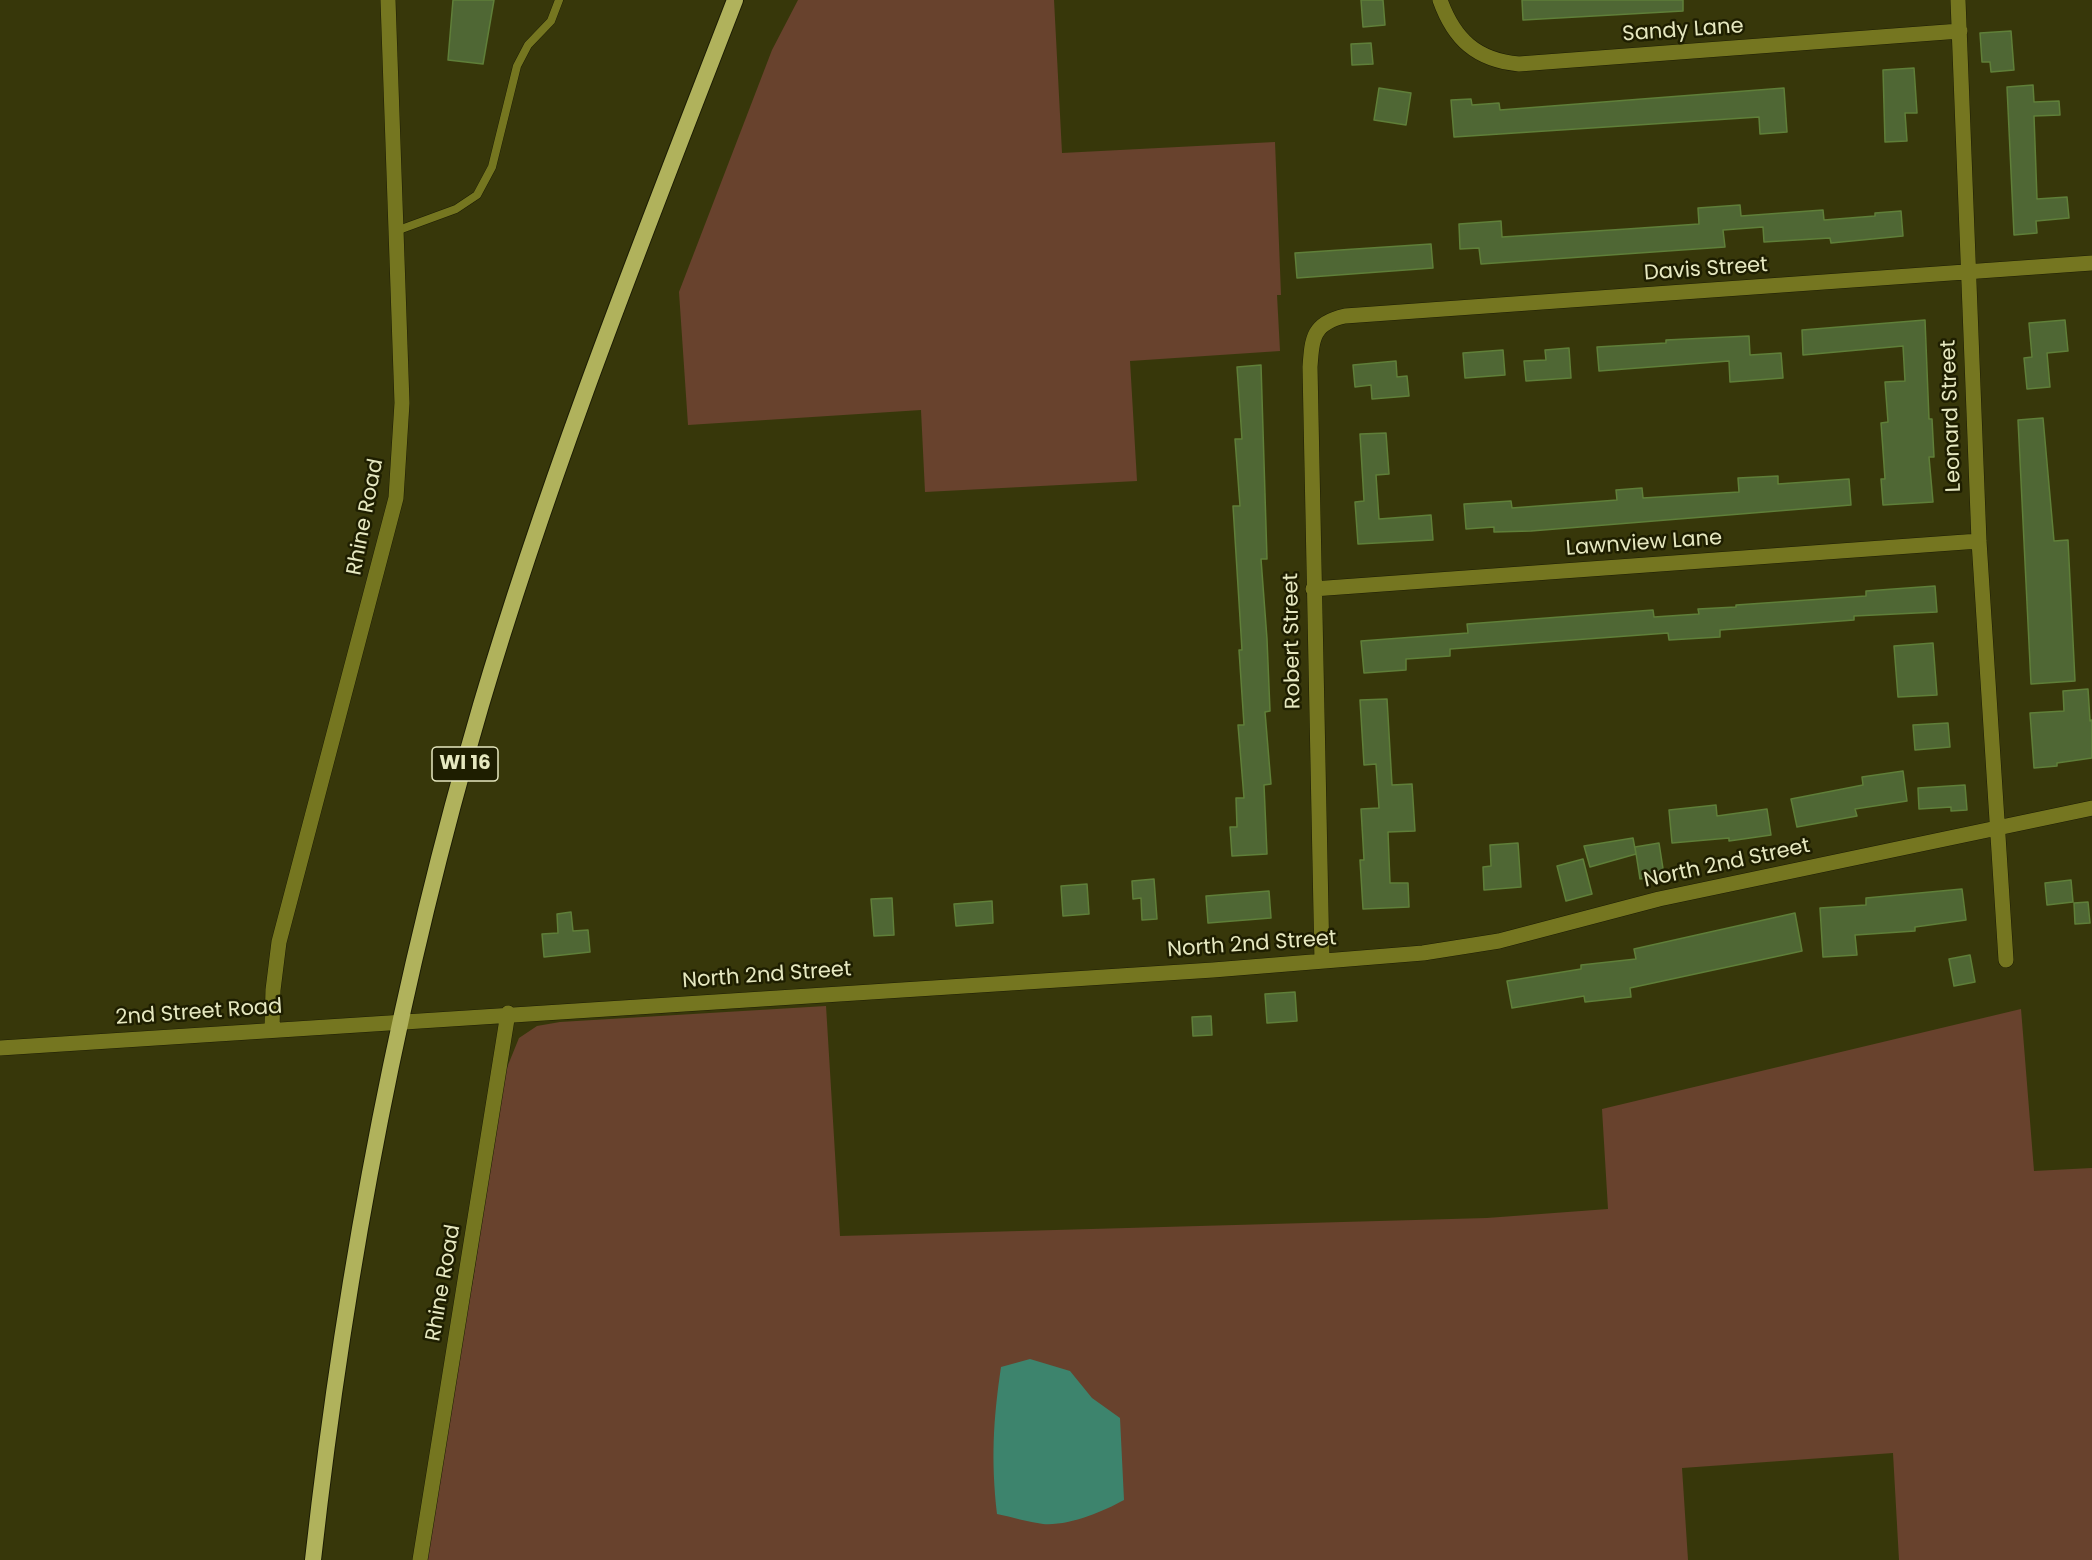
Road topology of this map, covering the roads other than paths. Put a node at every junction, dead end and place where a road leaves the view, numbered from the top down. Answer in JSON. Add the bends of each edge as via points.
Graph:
{"nodes":[{"id":1,"x":388,"y":0,"type":"edge"},
{"id":2,"x":559,"y":0,"type":"edge"},
{"id":3,"x":735,"y":0,"type":"edge"},
{"id":4,"x":1440,"y":0,"type":"edge"},
{"id":5,"x":1958,"y":0,"type":"edge"},
{"id":6,"x":1960,"y":31,"type":"junction"},
{"id":7,"x":396,"y":231,"type":"junction"},
{"id":8,"x":2092,"y":263,"type":"edge"},
{"id":9,"x":1967,"y":272,"type":"junction"},
{"id":10,"x":1323,"y":323,"type":"joint"},
{"id":11,"x":1979,"y":542,"type":"junction"},
{"id":12,"x":1313,"y":589,"type":"junction"},
{"id":13,"x":2092,"y":808,"type":"edge"},
{"id":14,"x":1998,"y":829,"type":"junction"},
{"id":15,"x":2006,"y":960,"type":"dead end"},
{"id":16,"x":1322,"y":961,"type":"junction"},
{"id":17,"x":508,"y":1013,"type":"junction"},
{"id":18,"x":400,"y":1022,"type":"junction"},
{"id":19,"x":272,"y":1029,"type":"junction"},
{"id":20,"x":0,"y":1048,"type":"edge"},
{"id":21,"x":313,"y":1560,"type":"edge"},
{"id":22,"x":420,"y":1560,"type":"edge"}],
"edges":[{"from":1,"to":7,"type":"street","name":"Rhine Road"},
{"from":2,"to":7,"type":"lane","via":[[551,21],[528,45],[517,66],[492,167],[477,195],[456,209]]},
{"from":3,"to":18,"type":"highway","number":"WI 16","via":[[557,467],[481,706]]},
{"from":4,"to":6,"type":"street","name":"Sandy Lane","via":[[1458,35],[1481,54],[1501,63]]},
{"from":5,"to":6,"type":"street","name":"Leonard Street"},
{"from":6,"to":9,"type":"street","name":"Leonard Street"},
{"from":7,"to":19,"type":"street","name":"Rhine Road","via":[[402,403],[396,498],[279,942]]},
{"from":8,"to":9,"type":"street","name":"Davis Street"},
{"from":9,"to":10,"type":"street","name":"Davis Street","via":[[1345,316]]},
{"from":9,"to":11,"type":"street","name":"Leonard Street"},
{"from":10,"to":12,"type":"street","name":"Robert Street","via":[[1312,349],[1310,367]]},
{"from":11,"to":12,"type":"street","name":"Lawnview Lane"},
{"from":11,"to":14,"type":"street","name":"Leonard Street"},
{"from":12,"to":16,"type":"street","name":"Robert Street"},
{"from":13,"to":14,"type":"street","name":"North 2nd Street"},
{"from":14,"to":15,"type":"street","name":"Leonard Street"},
{"from":14,"to":16,"type":"street","name":"North 2nd Street","via":[[1659,899],[1499,941]]},
{"from":16,"to":17,"type":"street","name":"North 2nd Street"},
{"from":17,"to":18,"type":"street","name":"North 2nd Street"},
{"from":17,"to":22,"type":"street","name":"Rhine Road"},
{"from":18,"to":19,"type":"street","name":"2nd Street Road"},
{"from":18,"to":21,"type":"highway","number":"WI 16","via":[[367,1180],[341,1334]]},
{"from":19,"to":20,"type":"street","name":"2nd Street Road"}]}
